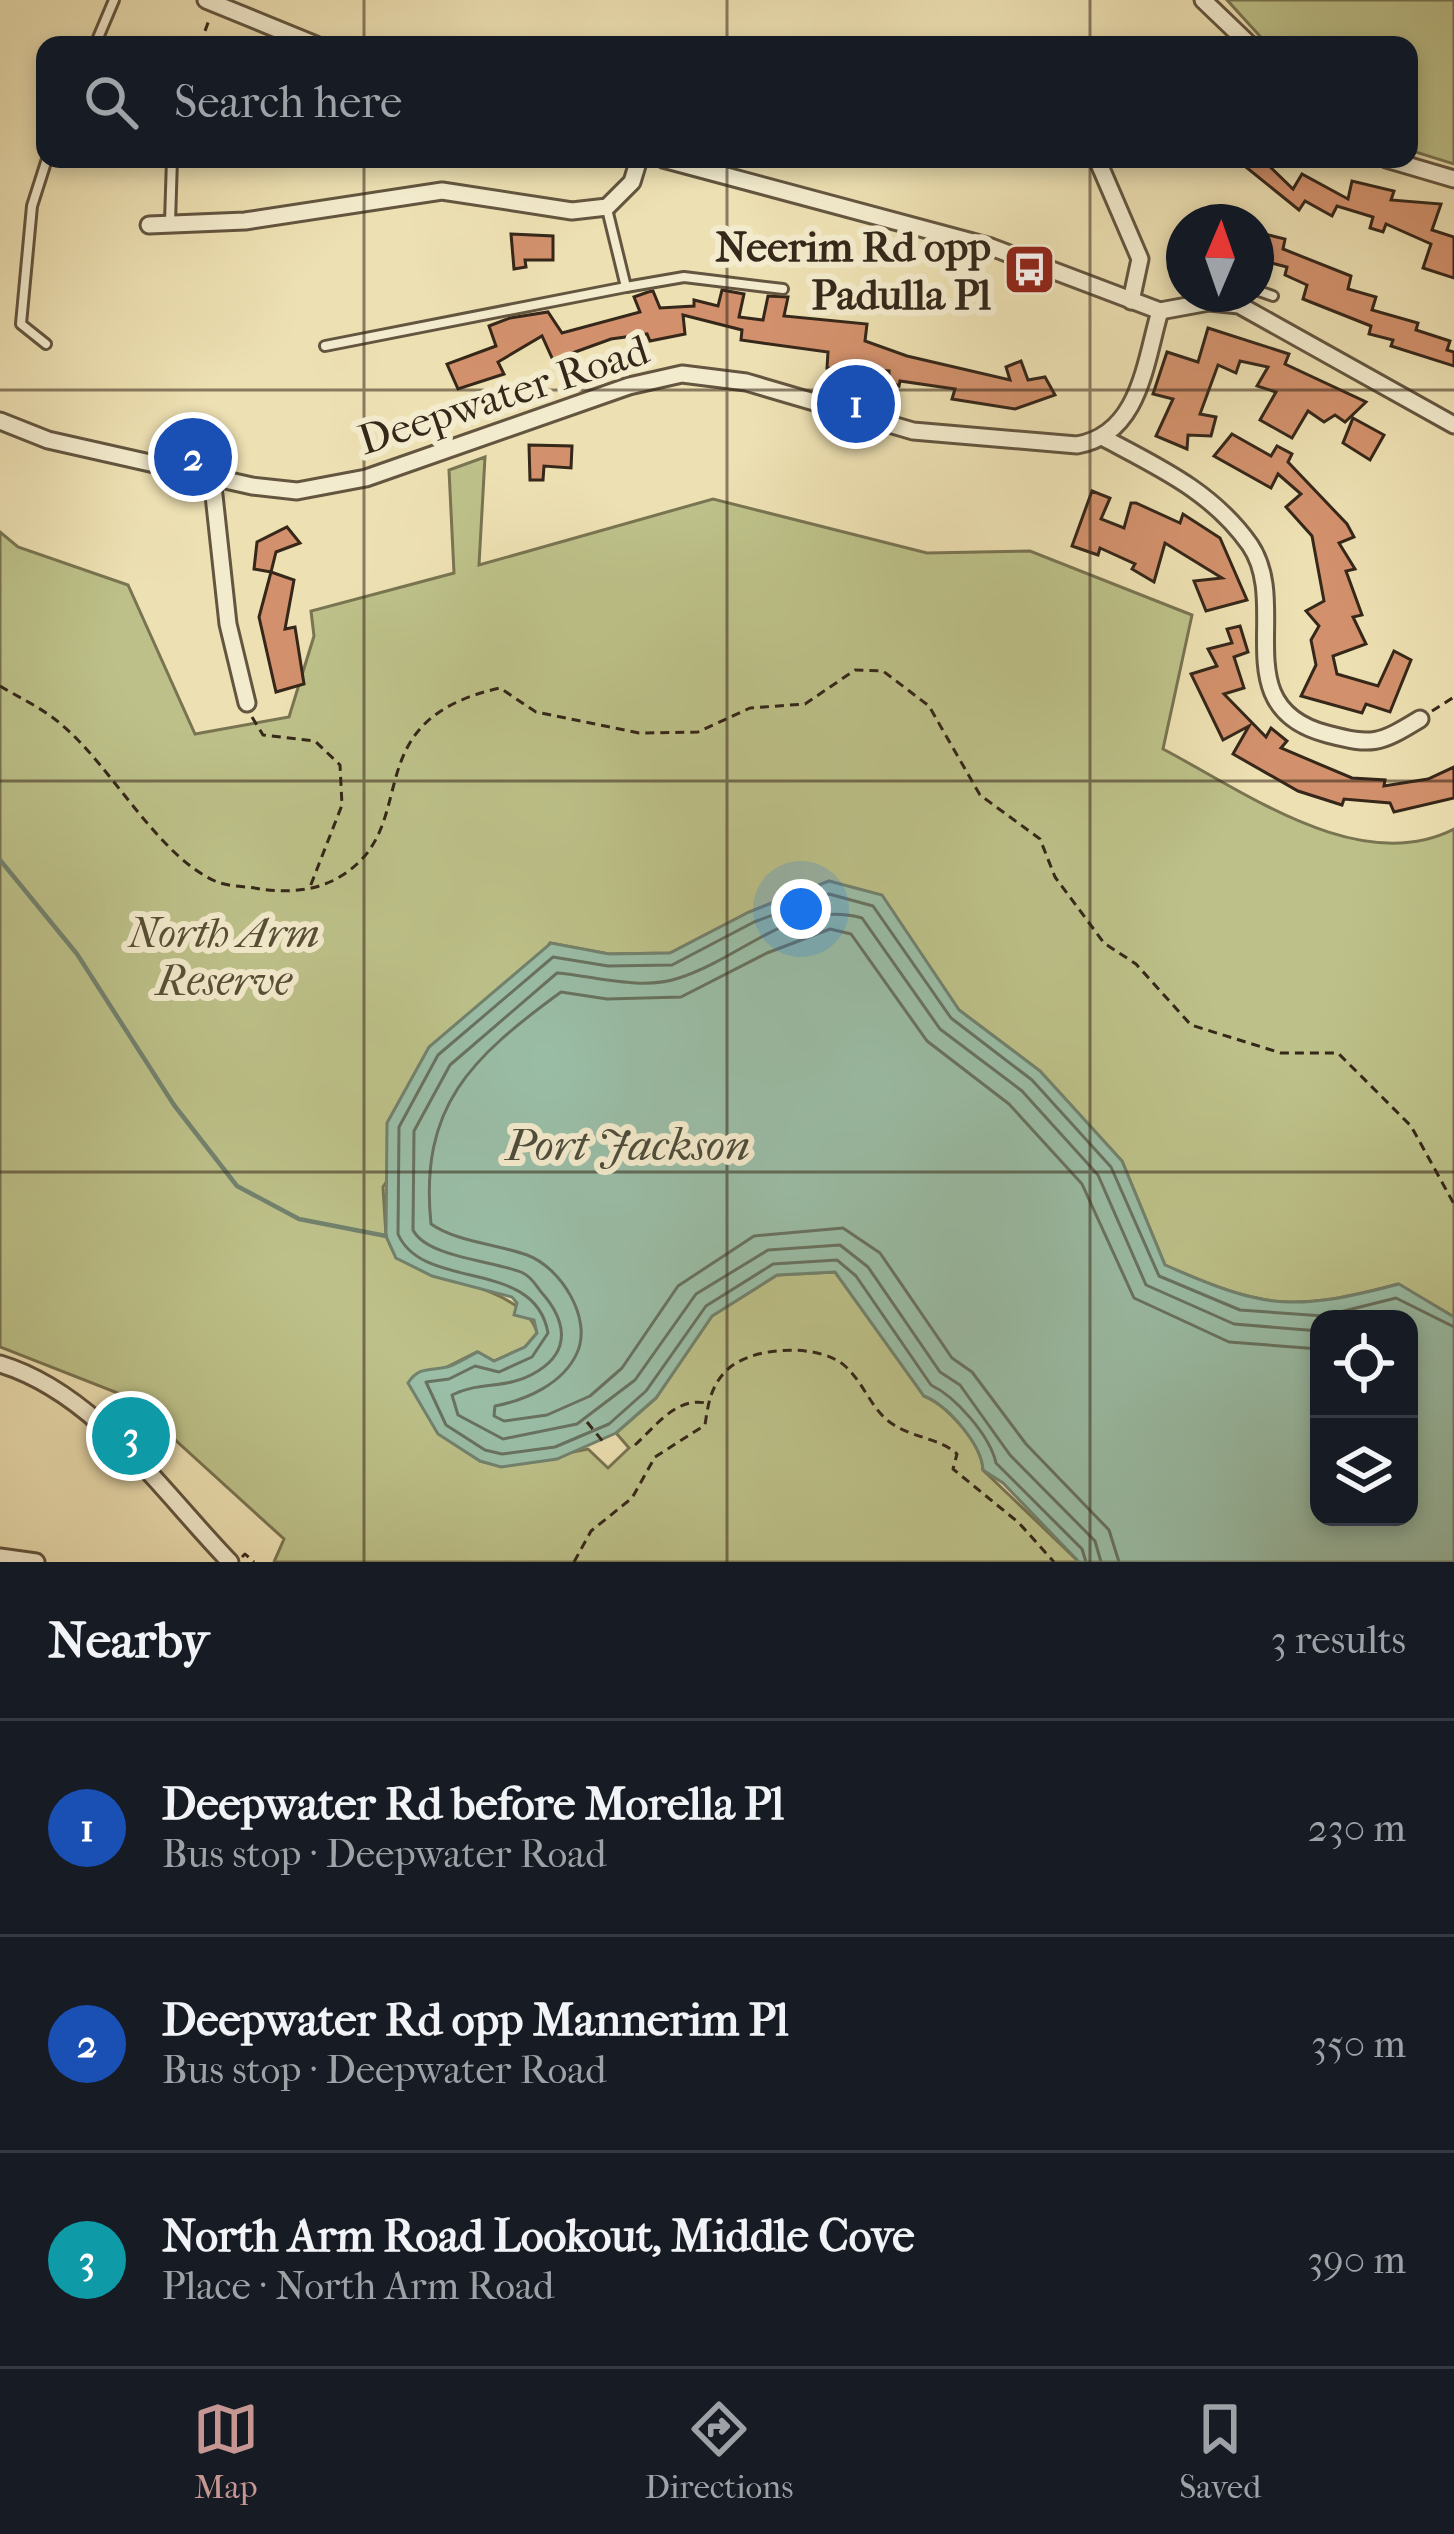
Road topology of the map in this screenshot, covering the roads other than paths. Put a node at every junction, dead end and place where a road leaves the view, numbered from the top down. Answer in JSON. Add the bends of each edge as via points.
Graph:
{"nodes":[{"id":1,"x":114,"y":0,"type":"edge"},
{"id":2,"x":1203,"y":0,"type":"edge"},
{"id":3,"x":210,"y":2,"type":"edge"},
{"id":4,"x":99,"y":36,"type":"edge"},
{"id":5,"x":294,"y":36,"type":"edge"},
{"id":6,"x":1241,"y":36,"type":"edge"},
{"id":7,"x":44,"y":168,"type":"edge"},
{"id":8,"x":172,"y":168,"type":"edge"},
{"id":9,"x":636,"y":168,"type":"edge"},
{"id":10,"x":697,"y":168,"type":"edge"},
{"id":11,"x":1101,"y":168,"type":"edge"},
{"id":12,"x":1417,"y":168,"type":"edge"},
{"id":13,"x":1454,"y":179,"type":"edge"},
{"id":14,"x":607,"y":207,"type":"junction"},
{"id":15,"x":170,"y":223,"type":"junction"},
{"id":16,"x":149,"y":225,"type":"dead end"},
{"id":17,"x":626,"y":287,"type":"junction"},
{"id":18,"x":783,"y":289,"type":"dead end"},
{"id":19,"x":1131,"y":301,"type":"junction"},
{"id":20,"x":1166,"y":309,"type":"edge"},
{"id":21,"x":1160,"y":310,"type":"junction"},
{"id":22,"x":1260,"y":312,"type":"edge"},
{"id":23,"x":46,"y":344,"type":"dead end"},
{"id":24,"x":325,"y":346,"type":"dead end"},
{"id":25,"x":0,"y":421,"type":"edge"},
{"id":26,"x":1454,"y":424,"type":"edge"},
{"id":27,"x":1102,"y":437,"type":"junction"},
{"id":28,"x":212,"y":477,"type":"junction"},
{"id":29,"x":247,"y":704,"type":"road end"},
{"id":30,"x":1420,"y":719,"type":"road end"},
{"id":31,"x":0,"y":1364,"type":"edge"},
{"id":32,"x":0,"y":1556,"type":"edge"},
{"id":33,"x":36,"y":1562,"type":"edge"},
{"id":34,"x":230,"y":1562,"type":"edge"}],
"edges":[{"from":1,"to":4,"type":"lane"},
{"from":2,"to":6,"type":"street"},
{"from":3,"to":5,"type":"street"},
{"from":7,"to":23,"type":"lane","via":[[32,206],[21,324]]},
{"from":8,"to":15,"type":"lane"},
{"from":9,"to":14,"type":"street"},
{"from":10,"to":19,"type":"street","via":[[976,243]]},
{"from":11,"to":19,"type":"street","via":[[1140,259]]},
{"from":12,"to":13,"type":"street"},
{"from":14,"to":15,"type":"street","via":[[572,211],[426,192],[245,221]]},
{"from":14,"to":17,"type":"lane"},
{"from":15,"to":16,"type":"street"},
{"from":17,"to":18,"type":"lane","via":[[684,277]]},
{"from":17,"to":24,"type":"lane"},
{"from":19,"to":21,"type":"street"},
{"from":20,"to":21,"type":"street"},
{"from":21,"to":27,"type":"street","via":[[1129,412]]},
{"from":22,"to":26,"type":"street"},
{"from":25,"to":28,"type":"street","name":"Deepwater Road","via":[[47,440]]},
{"from":27,"to":28,"type":"street","name":"Deepwater Road","via":[[1077,445],[913,431],[746,382],[682,374],[323,490]]},
{"from":27,"to":30,"type":"street","via":[[1198,489],[1250,546],[1264,582],[1269,683],[1290,717],[1368,744]]},
{"from":28,"to":29,"type":"street","via":[[228,624]]},
{"from":31,"to":34,"type":"street","via":[[99,1423]]},
{"from":32,"to":33,"type":"street"}]}
